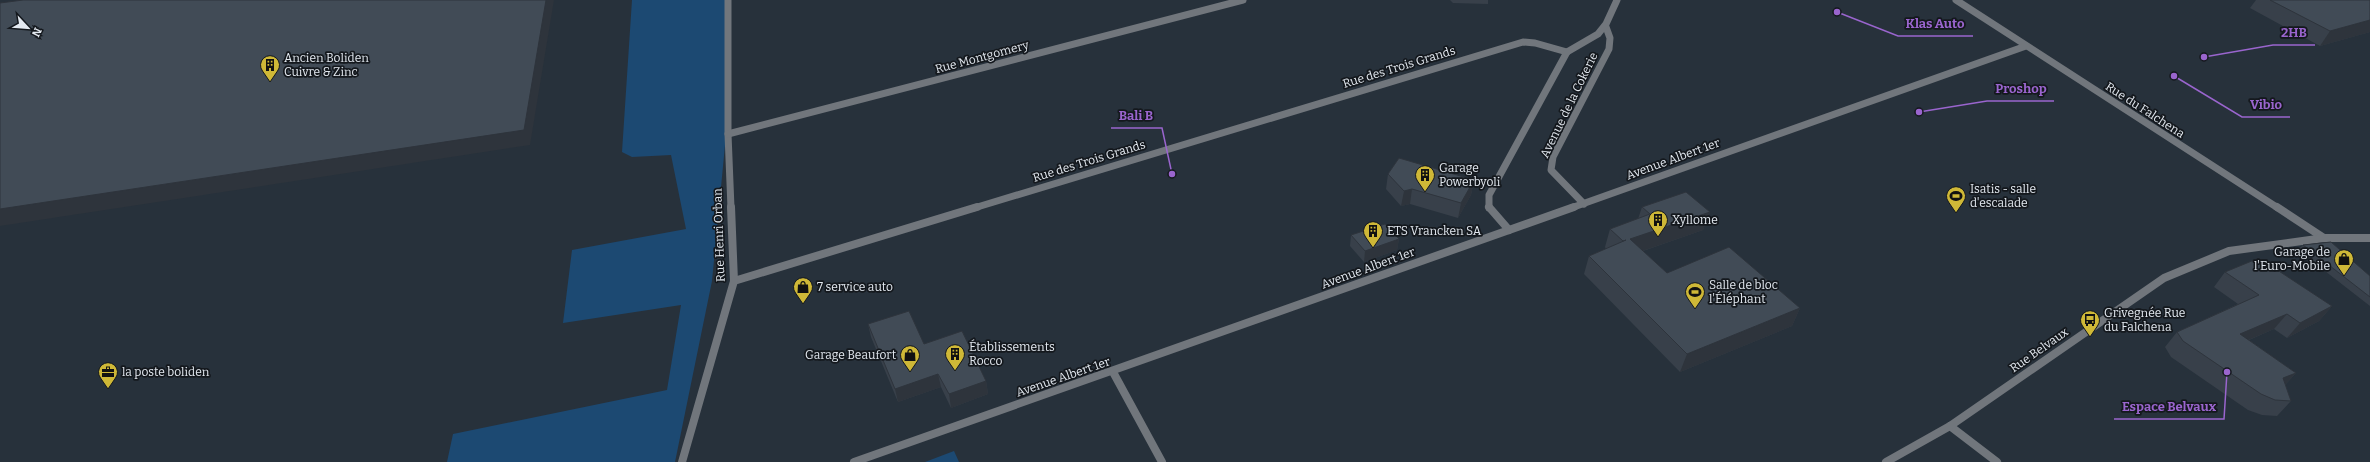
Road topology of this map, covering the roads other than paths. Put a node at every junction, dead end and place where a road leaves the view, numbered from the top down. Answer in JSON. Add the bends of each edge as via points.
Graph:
{"nodes":[{"id":1,"x":728,"y":0,"type":"edge"},
{"id":2,"x":1243,"y":0,"type":"edge"},
{"id":3,"x":1617,"y":0,"type":"edge"},
{"id":4,"x":1956,"y":0,"type":"edge"},
{"id":5,"x":1606,"y":27,"type":"junction"},
{"id":6,"x":2026,"y":46,"type":"junction"},
{"id":7,"x":1567,"y":52,"type":"junction"},
{"id":8,"x":728,"y":134,"type":"junction"},
{"id":9,"x":1584,"y":204,"type":"junction"},
{"id":10,"x":1508,"y":230,"type":"junction"},
{"id":11,"x":2324,"y":238,"type":"junction"},
{"id":12,"x":2370,"y":238,"type":"edge"},
{"id":13,"x":734,"y":282,"type":"junction"},
{"id":14,"x":1113,"y":372,"type":"junction"},
{"id":15,"x":1950,"y":426,"type":"junction"},
{"id":16,"x":682,"y":462,"type":"edge"},
{"id":17,"x":854,"y":462,"type":"edge"},
{"id":18,"x":1162,"y":462,"type":"edge"},
{"id":19,"x":1886,"y":462,"type":"edge"},
{"id":20,"x":1997,"y":462,"type":"edge"}],
"edges":[{"from":1,"to":8,"type":"street","name":"Rue Henri Orban"},
{"from":2,"to":8,"type":"street","name":"Rue Montgomery"},
{"from":3,"to":5,"type":"street"},
{"from":4,"to":6,"type":"street","name":"Rue du Falchena"},
{"from":5,"to":7,"type":"street","name":"Avenue de la Cokerie","via":[[1596,36]]},
{"from":5,"to":9,"type":"street","name":"Avenue de la Cokerie","via":[[1610,38],[1609,49],[1553,157],[1550,170]]},
{"from":6,"to":9,"type":"street","name":"Avenue Albert 1er"},
{"from":6,"to":11,"type":"street","name":"Rue du Falchena"},
{"from":7,"to":10,"type":"street","name":"Avenue de la Cokerie","via":[[1488,195],[1489,208]]},
{"from":7,"to":13,"type":"street","name":"Rue des Trois Grands","via":[[1523,42]]},
{"from":8,"to":13,"type":"street","name":"Rue Henri Orban"},
{"from":9,"to":10,"type":"street","name":"Avenue Albert 1er"},
{"from":10,"to":14,"type":"street","name":"Avenue Albert 1er"},
{"from":11,"to":12,"type":"street","name":"Rue Belvaux"},
{"from":11,"to":15,"type":"street","name":"Rue Belvaux","via":[[2229,251],[2164,278]]},
{"from":13,"to":16,"type":"street","name":"Rue Henri Orban"},
{"from":14,"to":17,"type":"street","name":"Avenue Albert 1er"},
{"from":14,"to":18,"type":"street"},
{"from":15,"to":19,"type":"street","name":"Rue Belvaux"},
{"from":15,"to":20,"type":"street"}]}
